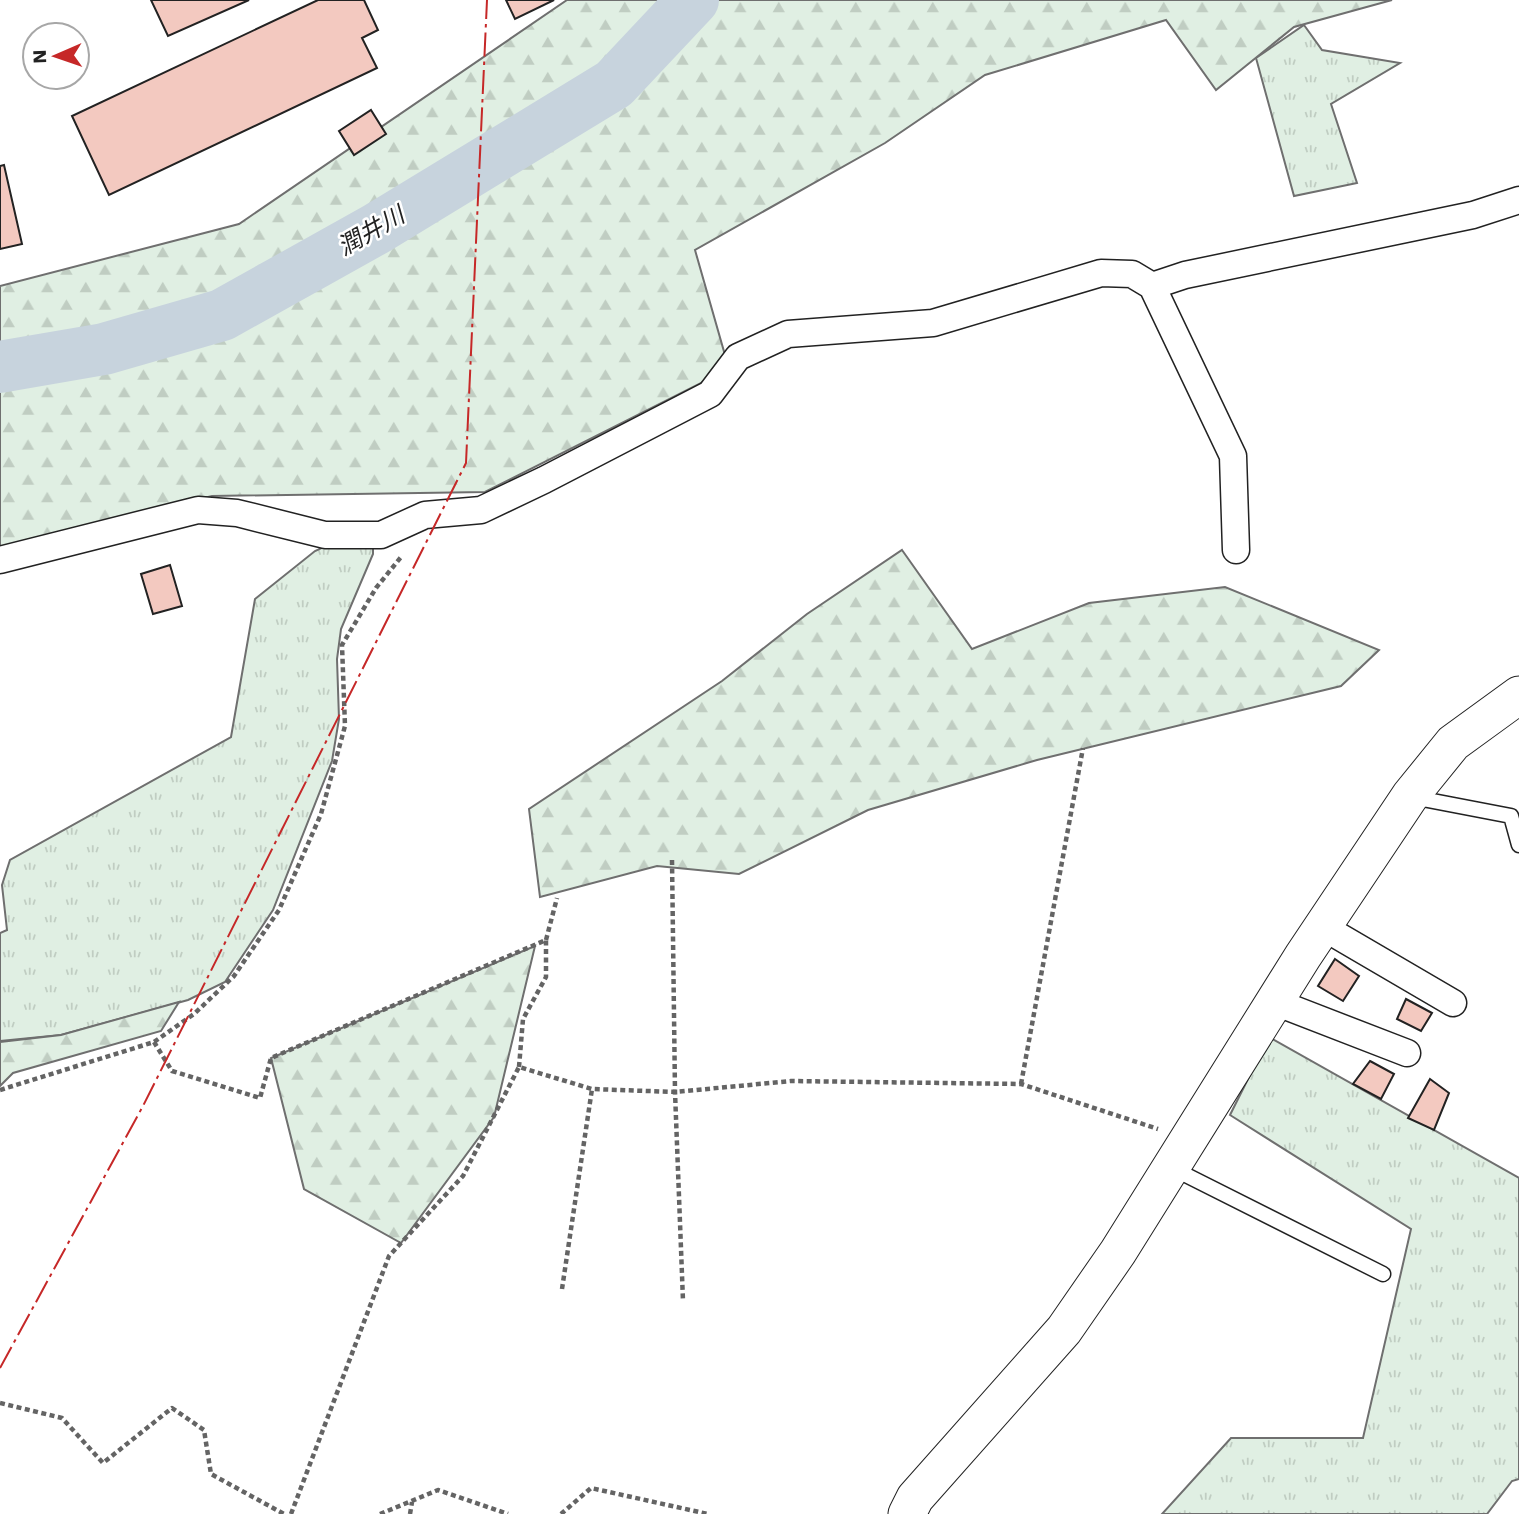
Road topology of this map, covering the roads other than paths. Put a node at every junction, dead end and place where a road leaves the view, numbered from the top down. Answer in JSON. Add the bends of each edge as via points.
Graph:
{"nodes":[{"id":1,"x":1519,"y":200,"type":"edge"},
{"id":2,"x":1152,"y":286,"type":"junction"},
{"id":3,"x":1237,"y":550,"type":"dead end"},
{"id":4,"x":0,"y":560,"type":"edge"},
{"id":5,"x":1519,"y":695,"type":"edge"},
{"id":6,"x":1410,"y":796,"type":"junction"},
{"id":7,"x":1519,"y":845,"type":"edge"},
{"id":8,"x":1322,"y":928,"type":"junction"},
{"id":9,"x":1275,"y":1002,"type":"junction"},
{"id":10,"x":1453,"y":1003,"type":"dead end"},
{"id":11,"x":1407,"y":1053,"type":"dead end"},
{"id":12,"x":1180,"y":1153,"type":"junction"},
{"id":13,"x":1383,"y":1274,"type":"dead end"},
{"id":14,"x":907,"y":1514,"type":"edge"}],
"edges":[{"from":1,"to":2,"type":"street","via":[[1473,215],[1185,275]]},
{"from":2,"to":3,"type":"street","via":[[1233,456]]},
{"from":2,"to":4,"type":"street","via":[[1132,274],[1101,274],[933,323],[788,334],[738,357],[710,394],[544,480],[481,510],[425,515],[381,535],[325,535],[237,513],[198,510]]},
{"from":5,"to":6,"type":"street","via":[[1453,743]]},
{"from":6,"to":7,"type":"lane","via":[[1511,816]]},
{"from":6,"to":8,"type":"street"},
{"from":8,"to":9,"type":"street"},
{"from":8,"to":10,"type":"street"},
{"from":9,"to":11,"type":"street"},
{"from":9,"to":12,"type":"street"},
{"from":12,"to":13,"type":"lane"},
{"from":12,"to":14,"type":"street","via":[[1065,1330],[915,1498]]}]}
